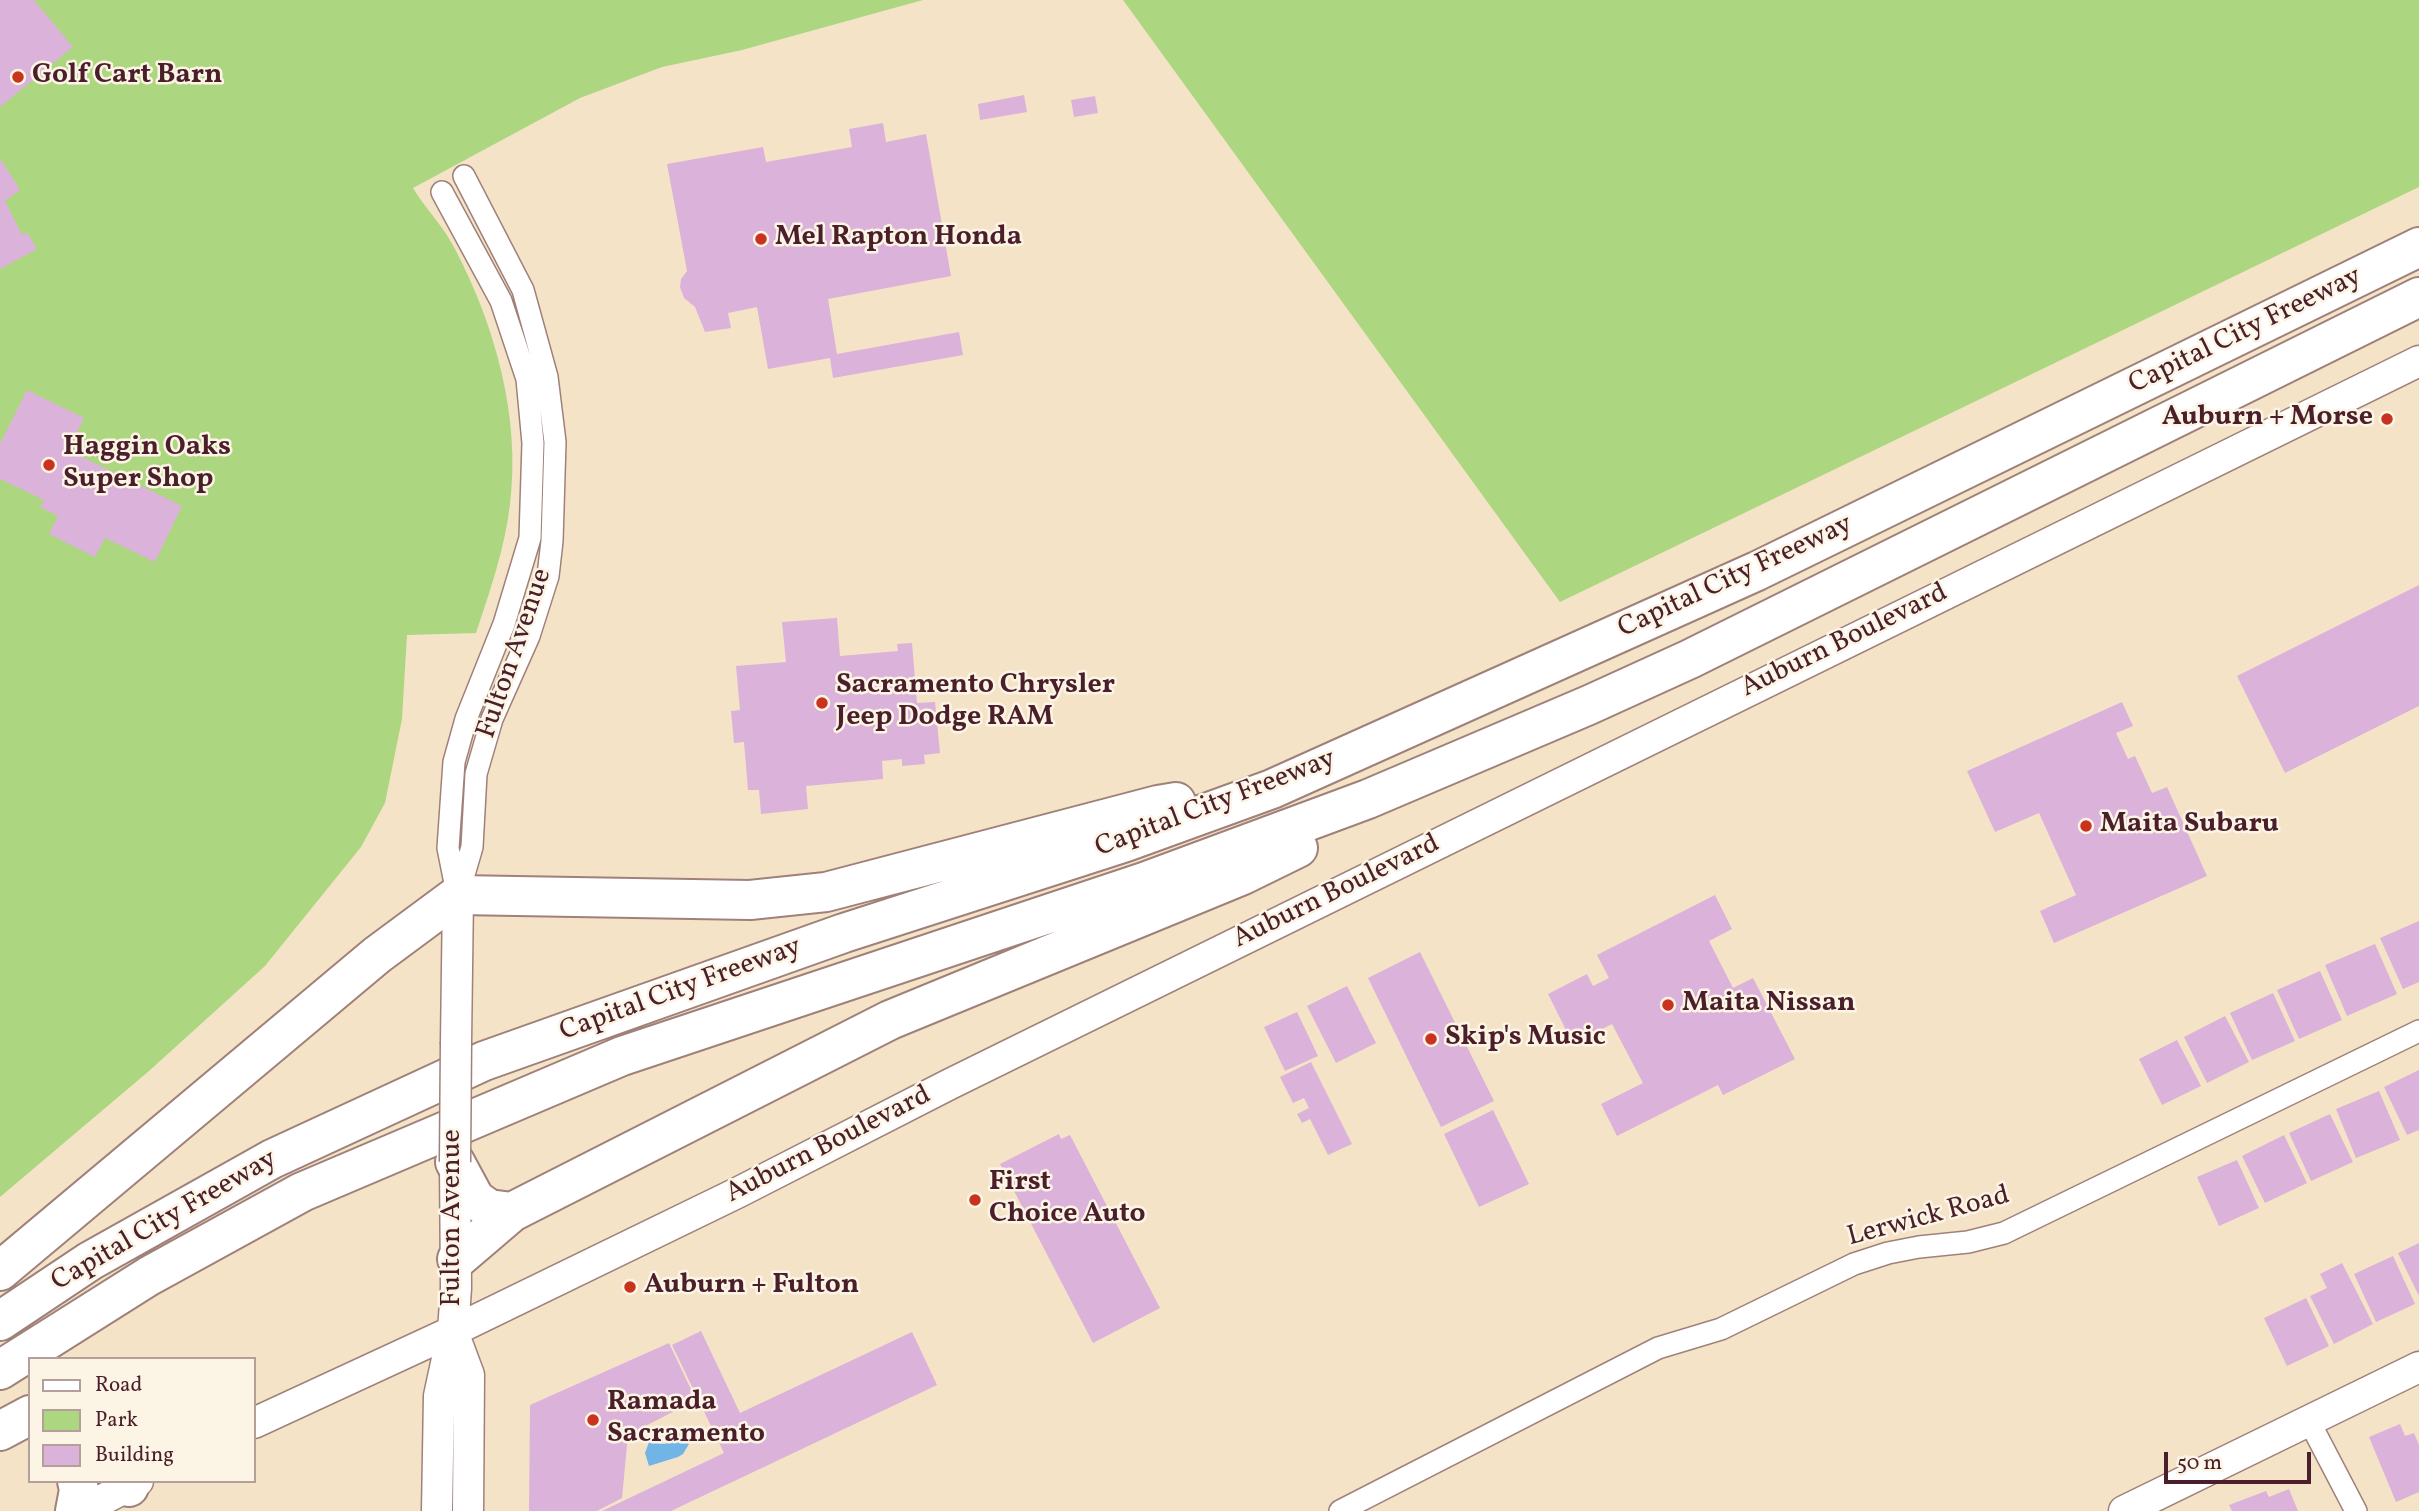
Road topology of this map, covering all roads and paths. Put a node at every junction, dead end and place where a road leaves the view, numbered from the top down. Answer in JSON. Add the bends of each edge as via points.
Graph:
{"nodes":[{"id":1,"x":464,"y":177,"type":"dead end"},
{"id":2,"x":442,"y":192,"type":"dead end"},
{"id":3,"x":476,"y":197,"type":"junction"},
{"id":4,"x":453,"y":213,"type":"junction"},
{"id":5,"x":2419,"y":247,"type":"edge"},
{"id":6,"x":2419,"y":297,"type":"edge"},
{"id":7,"x":2419,"y":361,"type":"edge"},
{"id":8,"x":1589,"y":705,"type":"junction"},
{"id":9,"x":1272,"y":789,"type":"junction"},
{"id":10,"x":458,"y":895,"type":"junction"},
{"id":11,"x":2419,"y":1031,"type":"edge"},
{"id":12,"x":454,"y":1163,"type":"junction"},
{"id":13,"x":512,"y":1212,"type":"junction"},
{"id":14,"x":457,"y":1259,"type":"junction"},
{"id":15,"x":0,"y":1271,"type":"edge"},
{"id":16,"x":0,"y":1321,"type":"edge"},
{"id":17,"x":453,"y":1331,"type":"junction"},
{"id":18,"x":2419,"y":1367,"type":"edge"},
{"id":19,"x":0,"y":1370,"type":"edge"},
{"id":20,"x":28,"y":1416,"type":"edge"},
{"id":21,"x":2309,"y":1421,"type":"junction"},
{"id":22,"x":256,"y":1422,"type":"edge"},
{"id":23,"x":0,"y":1431,"type":"edge"},
{"id":24,"x":77,"y":1483,"type":"edge"},
{"id":25,"x":131,"y":1483,"type":"edge"},
{"id":26,"x":75,"y":1511,"type":"edge"},
{"id":27,"x":81,"y":1511,"type":"edge"},
{"id":28,"x":437,"y":1511,"type":"edge"},
{"id":29,"x":468,"y":1511,"type":"edge"},
{"id":30,"x":1340,"y":1511,"type":"edge"},
{"id":31,"x":2124,"y":1511,"type":"edge"},
{"id":32,"x":2356,"y":1511,"type":"edge"}],
"edges":[{"from":1,"to":3,"type":"street","name":"Fulton Avenue"},
{"from":2,"to":4,"type":"street","name":"Fulton Avenue"},
{"from":3,"to":4,"type":"street"},
{"from":3,"to":10,"type":"street","name":"Fulton Avenue","via":[[523,290],[547,377],[555,442],[548,576],[529,636],[492,719],[476,774],[472,847]]},
{"from":4,"to":10,"type":"street","name":"Fulton Avenue","via":[[501,301],[527,379],[533,443],[530,538],[454,762],[448,848]]},
{"from":5,"to":9,"type":"highway","name":"Capital City Freeway","via":[[1757,571]]},
{"from":6,"to":8,"type":"highway","name":"Capital City Freeway"},
{"from":7,"to":17,"type":"main road","name":"Auburn Boulevard"},
{"from":8,"to":13,"type":"highway","via":[[1243,875],[890,1020]]},
{"from":8,"to":19,"type":"highway","name":"Capital City Freeway","via":[[1368,799],[1144,882],[622,1056],[302,1192],[149,1276]]},
{"from":9,"to":10,"type":"highway","via":[[1158,805],[826,892],[750,900]]},
{"from":9,"to":16,"type":"highway","name":"Capital City Freeway","via":[[1126,842],[844,933],[484,1061],[272,1158],[90,1261]]},
{"from":10,"to":12,"type":"main road","name":"Fulton Avenue","bridge":true},
{"from":10,"to":15,"type":"highway","via":[[377,955]]},
{"from":11,"to":30,"type":"street","name":"Lerwick Road","via":[[2004,1233],[1888,1253],[1854,1264],[1721,1329],[1658,1348]]},
{"from":12,"to":13,"type":"highway","via":[[475,1199],[489,1209]]},
{"from":12,"to":14,"type":"main road","name":"Fulton Avenue"},
{"from":13,"to":14,"type":"highway"},
{"from":14,"to":17,"type":"main road","name":"Fulton Avenue"},
{"from":17,"to":22,"type":"main road","name":"Auburn Boulevard"},
{"from":17,"to":28,"type":"main road","name":"Fulton Avenue","via":[[439,1396]]},
{"from":17,"to":29,"type":"main road","name":"Fulton Avenue","via":[[469,1376]]},
{"from":18,"to":21,"type":"main road"},
{"from":20,"to":23,"type":"highway"},
{"from":21,"to":31,"type":"main road"},
{"from":21,"to":32,"type":"street"},
{"from":24,"to":26,"type":"highway"},
{"from":25,"to":27,"type":"main road"}]}
